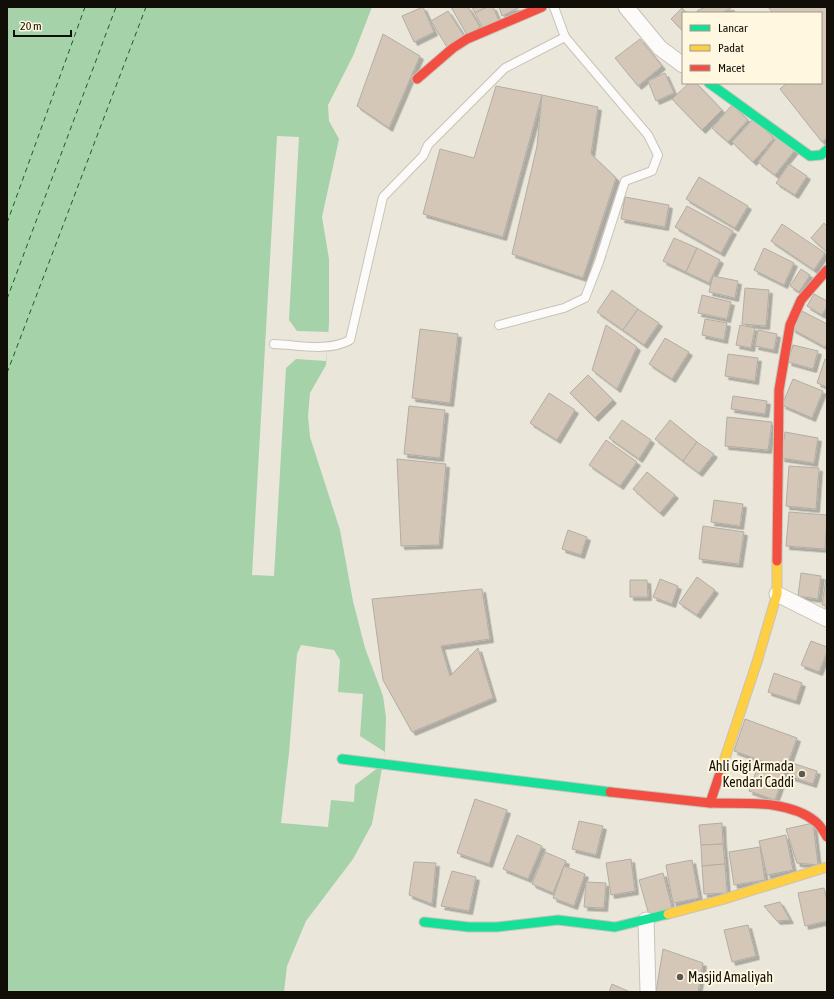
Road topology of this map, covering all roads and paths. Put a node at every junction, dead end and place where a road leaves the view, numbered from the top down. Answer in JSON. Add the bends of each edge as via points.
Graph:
{"nodes":[{"id":1,"x":542,"y":7,"type":"edge"},
{"id":2,"x":554,"y":7,"type":"edge"},
{"id":3,"x":626,"y":7,"type":"edge"},
{"id":4,"x":565,"y":37,"type":"junction"},
{"id":5,"x":682,"y":64,"type":"edge"},
{"id":6,"x":417,"y":79,"type":"dead end"},
{"id":7,"x":710,"y":84,"type":"edge"},
{"id":8,"x":827,"y":150,"type":"edge"},
{"id":9,"x":827,"y":270,"type":"edge"},
{"id":10,"x":499,"y":325,"type":"dead end"},
{"id":11,"x":274,"y":344,"type":"dead end"},
{"id":12,"x":777,"y":594,"type":"junction"},
{"id":13,"x":827,"y":619,"type":"edge"},
{"id":14,"x":342,"y":759,"type":"dead end"},
{"id":15,"x":710,"y":803,"type":"junction"},
{"id":16,"x":827,"y":837,"type":"edge"},
{"id":17,"x":827,"y":867,"type":"edge"},
{"id":18,"x":646,"y":920,"type":"junction"},
{"id":19,"x":424,"y":922,"type":"dead end"},
{"id":20,"x":648,"y":992,"type":"edge"}],
"edges":[{"from":1,"to":6,"type":"street","via":[[467,39]]},
{"from":2,"to":4,"type":"lane"},
{"from":3,"to":5,"type":"street","via":[[660,48]]},
{"from":4,"to":10,"type":"lane","via":[[648,136],[658,155],[652,171],[625,182],[585,298],[564,308]]},
{"from":4,"to":11,"type":"lane","via":[[505,68],[428,145],[422,156],[383,197],[350,340],[340,346],[327,347]]},
{"from":7,"to":8,"type":"street","via":[[810,156],[820,155]]},
{"from":9,"to":12,"type":"street","via":[[801,300],[790,325],[784,354],[779,390]]},
{"from":12,"to":13,"type":"street"},
{"from":12,"to":15,"type":"street"},
{"from":14,"to":15,"type":"street","via":[[550,786]]},
{"from":15,"to":16,"type":"street","via":[[775,806],[794,811],[814,820]]},
{"from":17,"to":18,"type":"street"},
{"from":18,"to":19,"type":"street","via":[[606,927],[558,920],[497,927]]},
{"from":18,"to":20,"type":"street"}]}
